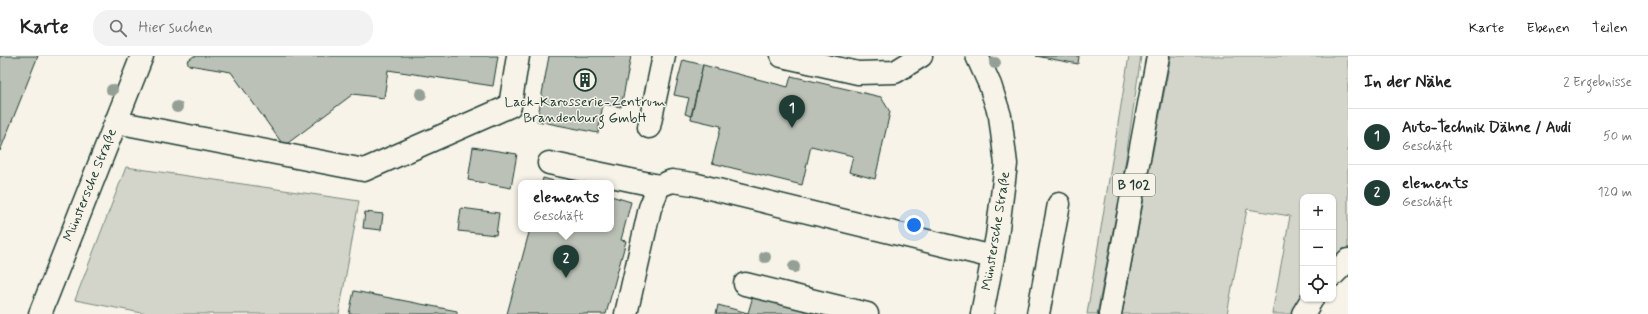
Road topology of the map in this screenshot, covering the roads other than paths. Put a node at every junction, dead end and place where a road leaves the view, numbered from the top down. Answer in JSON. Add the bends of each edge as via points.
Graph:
{"nodes":[{"id":1,"x":142,"y":56,"type":"edge"},
{"id":2,"x":518,"y":56,"type":"edge"},
{"id":3,"x":664,"y":56,"type":"edge"},
{"id":4,"x":782,"y":56,"type":"edge"},
{"id":5,"x":921,"y":56,"type":"edge"},
{"id":6,"x":977,"y":56,"type":"edge"},
{"id":7,"x":1158,"y":56,"type":"edge"},
{"id":8,"x":116,"y":122,"type":"junction"},
{"id":9,"x":649,"y":127,"type":"dead end"},
{"id":10,"x":549,"y":163,"type":"dead end"},
{"id":11,"x":659,"y":186,"type":"junction"},
{"id":12,"x":1059,"y":204,"type":"dead end"},
{"id":13,"x":993,"y":257,"type":"junction"},
{"id":14,"x":1348,"y":260,"type":"edge"},
{"id":15,"x":1336,"y":272,"type":"edge"},
{"id":16,"x":745,"y":284,"type":"dead end"},
{"id":17,"x":1310,"y":302,"type":"edge"},
{"id":18,"x":40,"y":314,"type":"edge"},
{"id":19,"x":626,"y":314,"type":"edge"},
{"id":20,"x":867,"y":314,"type":"edge"},
{"id":21,"x":982,"y":314,"type":"edge"},
{"id":22,"x":1038,"y":314,"type":"edge"},
{"id":23,"x":1110,"y":314,"type":"edge"},
{"id":24,"x":1303,"y":314,"type":"edge"}],
"edges":[{"from":1,"to":8,"type":"street","name":"Münstersche Straße"},
{"from":2,"to":8,"type":"street","via":[[510,106],[364,170]]},
{"from":3,"to":9,"type":"street"},
{"from":4,"to":5,"type":"street","via":[[858,73],[895,72]]},
{"from":6,"to":13,"type":"street","name":"Münstersche Straße","via":[[1000,116],[1006,164]]},
{"from":7,"to":23,"type":"street","number":"B 102"},
{"from":8,"to":18,"type":"street","name":"Münstersche Straße"},
{"from":10,"to":11,"type":"street"},
{"from":11,"to":13,"type":"street","via":[[672,181],[693,184]]},
{"from":11,"to":19,"type":"street","via":[[650,208]]},
{"from":12,"to":22,"type":"street"},
{"from":13,"to":21,"type":"street","name":"Münstersche Straße"},
{"from":14,"to":15,"type":"street"},
{"from":16,"to":20,"type":"street"},
{"from":17,"to":24,"type":"street"}]}
